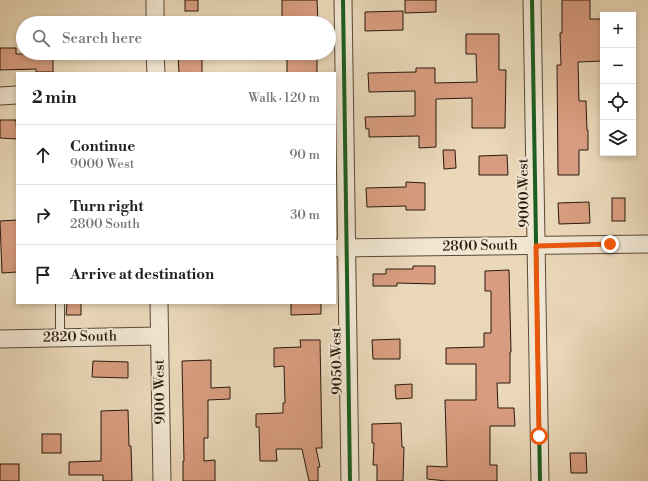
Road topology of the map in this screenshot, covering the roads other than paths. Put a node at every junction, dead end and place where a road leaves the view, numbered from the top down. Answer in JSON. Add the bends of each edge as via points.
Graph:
{"nodes":[{"id":1,"x":155,"y":0,"type":"edge"},
{"id":2,"x":343,"y":0,"type":"edge"},
{"id":3,"x":532,"y":0,"type":"edge"},
{"id":4,"x":155,"y":16,"type":"edge"},
{"id":5,"x":155,"y":60,"type":"edge"},
{"id":6,"x":156,"y":72,"type":"edge"},
{"id":7,"x":16,"y":95,"type":"edge"},
{"id":8,"x":0,"y":96,"type":"edge"},
{"id":9,"x":648,"y":244,"type":"edge"},
{"id":10,"x":536,"y":246,"type":"junction"},
{"id":11,"x":341,"y":248,"type":"edge"},
{"id":12,"x":60,"y":304,"type":"edge"},
{"id":13,"x":159,"y":304,"type":"edge"},
{"id":14,"x":159,"y":336,"type":"junction"},
{"id":15,"x":60,"y":338,"type":"junction"},
{"id":16,"x":0,"y":339,"type":"edge"},
{"id":17,"x":162,"y":481,"type":"edge"},
{"id":18,"x":350,"y":481,"type":"edge"},
{"id":19,"x":540,"y":481,"type":"edge"}],
"edges":[{"from":1,"to":4,"type":"street"},
{"from":2,"to":11,"type":"street","name":"9050 West"},
{"from":3,"to":10,"type":"street","name":"9000 West"},
{"from":5,"to":6,"type":"street"},
{"from":7,"to":8,"type":"street"},
{"from":9,"to":10,"type":"street","name":"2800 South"},
{"from":10,"to":11,"type":"street","name":"2800 South"},
{"from":10,"to":19,"type":"street","name":"9000 West"},
{"from":11,"to":18,"type":"street","name":"9050 West"},
{"from":12,"to":15,"type":"lane"},
{"from":13,"to":14,"type":"street","name":"9100 West"},
{"from":14,"to":15,"type":"street","name":"2820 South"},
{"from":14,"to":17,"type":"street","name":"9100 West"},
{"from":15,"to":16,"type":"street","name":"2820 South"}]}
